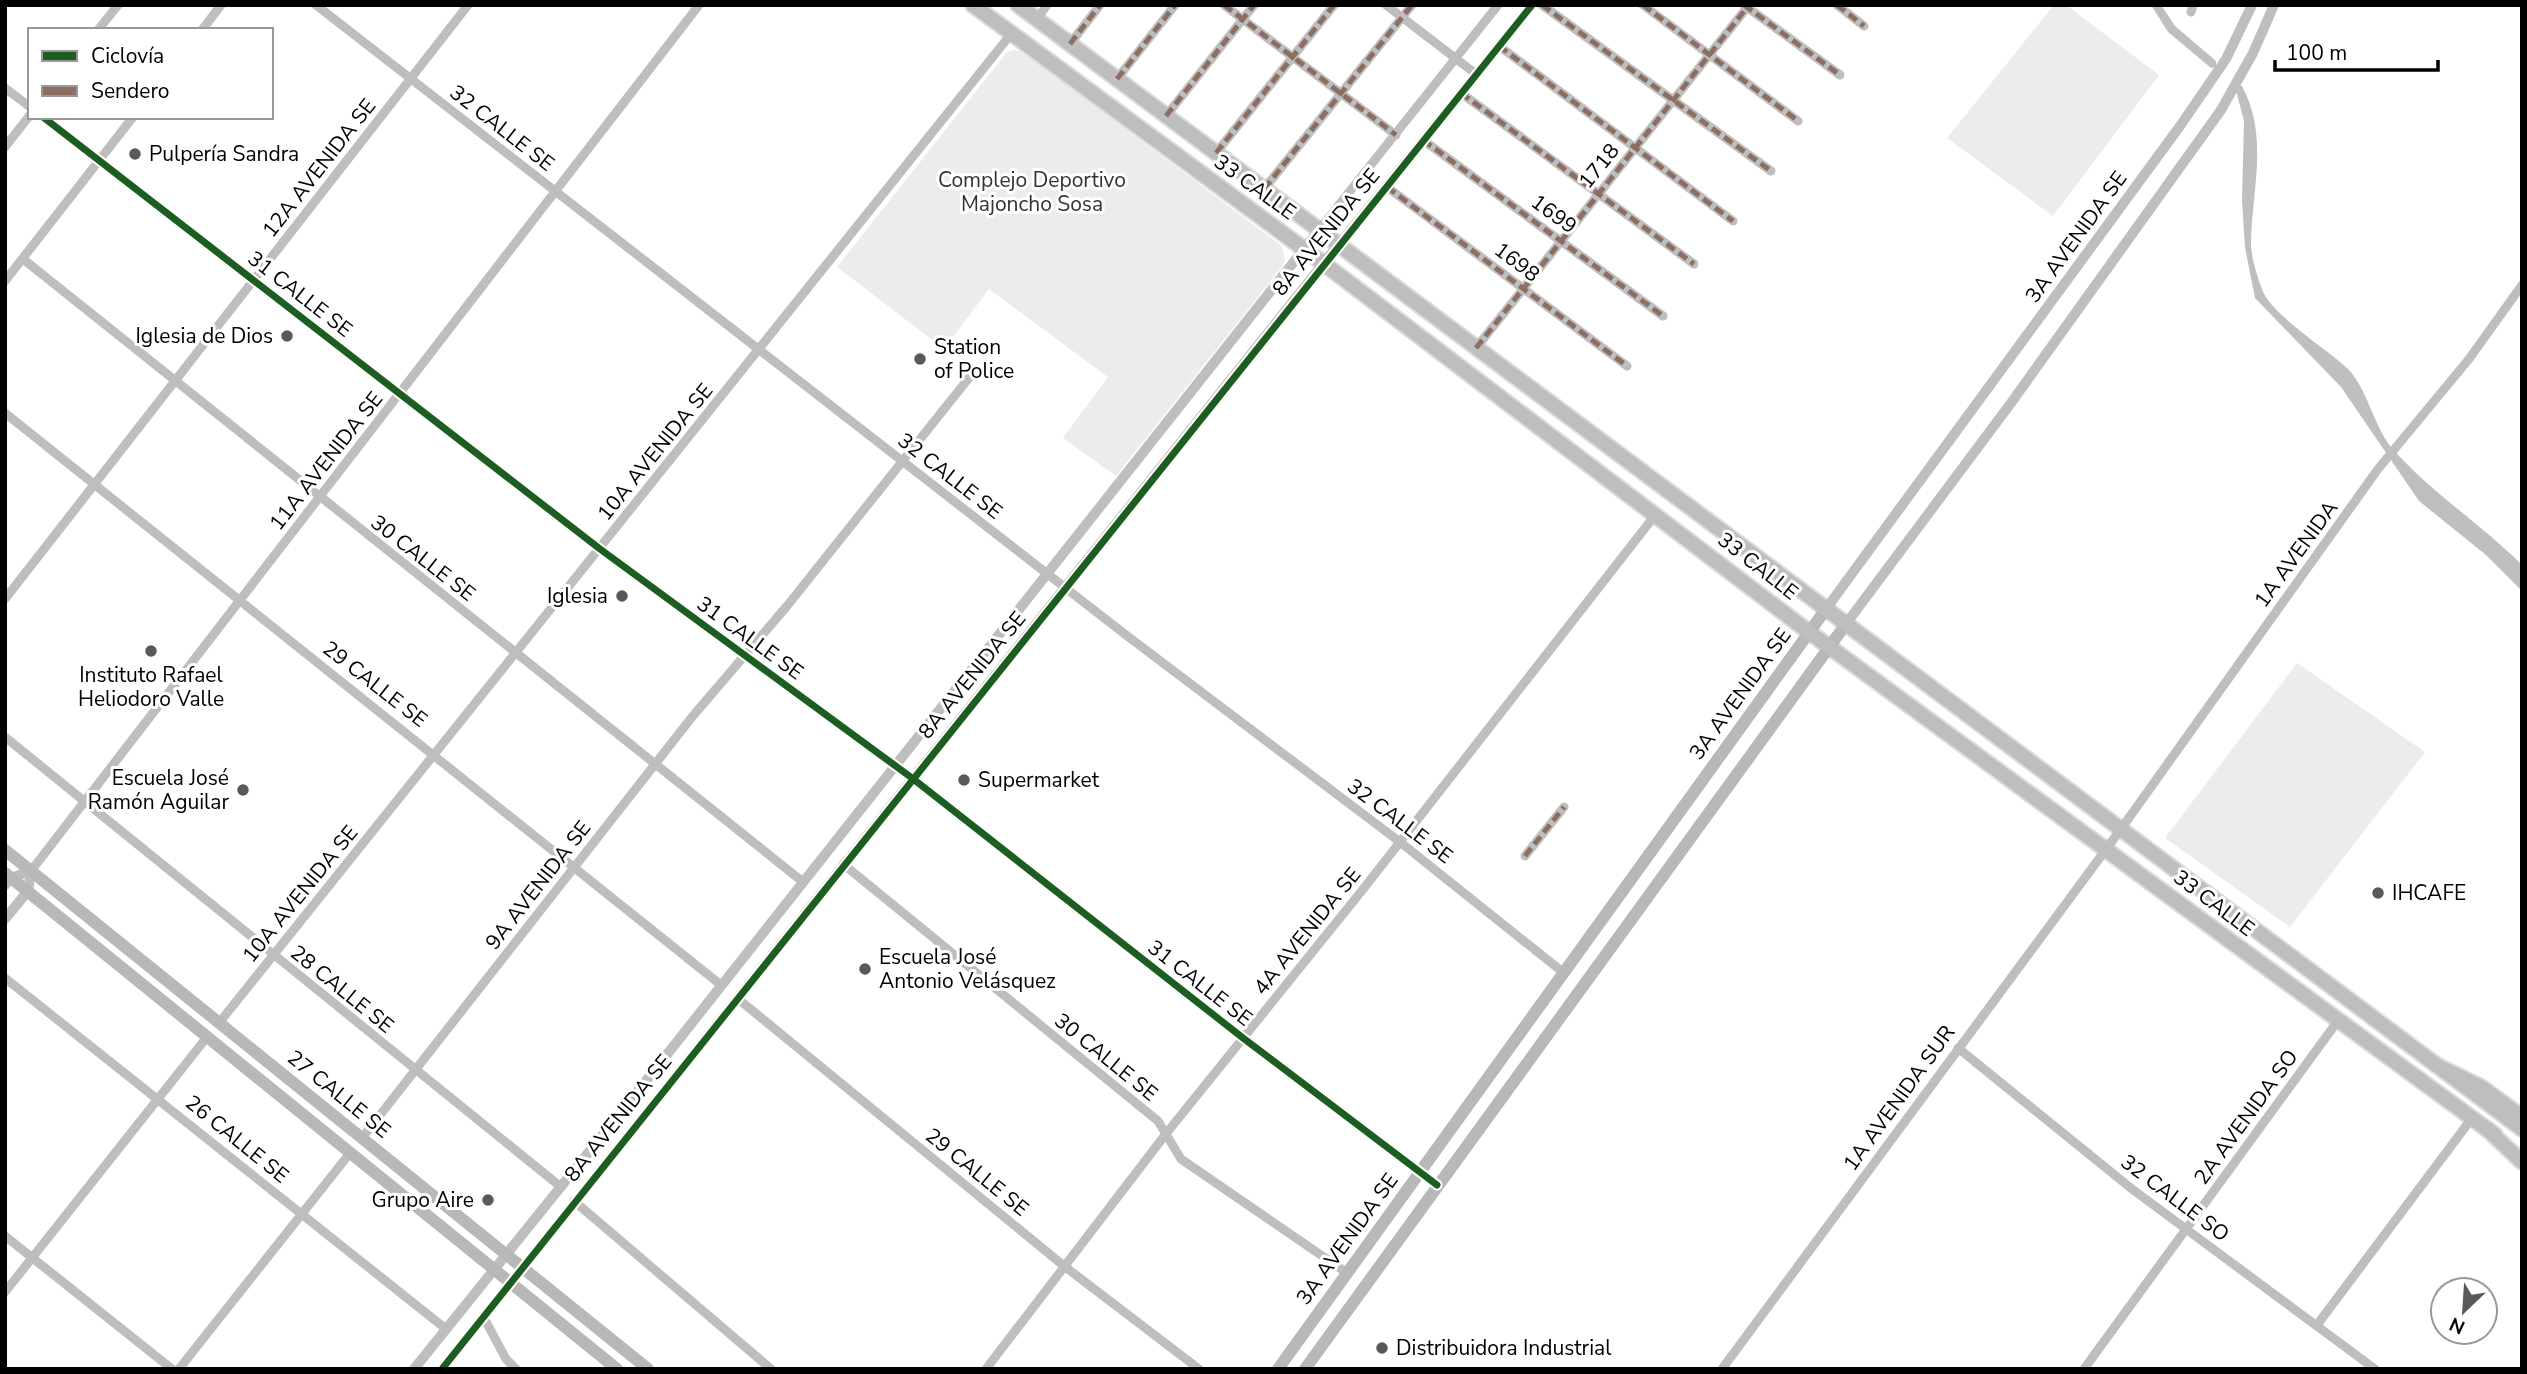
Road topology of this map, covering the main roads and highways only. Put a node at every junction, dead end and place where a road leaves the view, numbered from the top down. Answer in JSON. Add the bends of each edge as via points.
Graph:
{"nodes":[{"id":1,"x":974,"y":5,"type":"edge"},
{"id":2,"x":1018,"y":5,"type":"edge"},
{"id":3,"x":1826,"y":609,"type":"junction"},
{"id":4,"x":1846,"y":624,"type":"junction"},
{"id":5,"x":1809,"y":632,"type":"junction"},
{"id":6,"x":1830,"y":647,"type":"junction"},
{"id":7,"x":5,"y":850,"type":"edge"},
{"id":8,"x":7,"y":878,"type":"edge"},
{"id":9,"x":2436,"y":1065,"type":"junction"},
{"id":10,"x":2522,"y":1117,"type":"edge"},
{"id":11,"x":2487,"y":1129,"type":"junction"},
{"id":12,"x":2522,"y":1129,"type":"edge"},
{"id":13,"x":2522,"y":1155,"type":"edge"},
{"id":14,"x":2522,"y":1162,"type":"edge"},
{"id":15,"x":617,"y":1369,"type":"edge"},
{"id":16,"x":648,"y":1369,"type":"edge"},
{"id":17,"x":1278,"y":1369,"type":"edge"},
{"id":18,"x":1305,"y":1369,"type":"edge"}],
"edges":[{"from":1,"to":5,"type":"main road","name":"33 CALLE"},
{"from":2,"to":3,"type":"main road","name":"33 CALLE"},
{"from":3,"to":4,"type":"main road","name":"33 CALLE"},
{"from":3,"to":5,"type":"main road","name":"3A AVENIDA SE"},
{"from":4,"to":6,"type":"main road","name":"3A AVENIDA SE"},
{"from":4,"to":9,"type":"main road","name":"33 CALLE"},
{"from":5,"to":6,"type":"main road","name":"33 CALLE"},
{"from":5,"to":17,"type":"main road","name":"3A AVENIDA SE"},
{"from":6,"to":11,"type":"main road","name":"33 CALLE"},
{"from":6,"to":18,"type":"main road","name":"3A AVENIDA SE"},
{"from":7,"to":16,"type":"main road","name":"27 CALLE SE"},
{"from":8,"to":15,"type":"main road","name":"27 CALLE SE"},
{"from":9,"to":10,"type":"main road","via":[[2480,1087]]},
{"from":9,"to":12,"type":"main road","name":"33 CALLE"},
{"from":11,"to":13,"type":"main road","name":"33 CALLE"},
{"from":11,"to":14,"type":"main road"}]}
